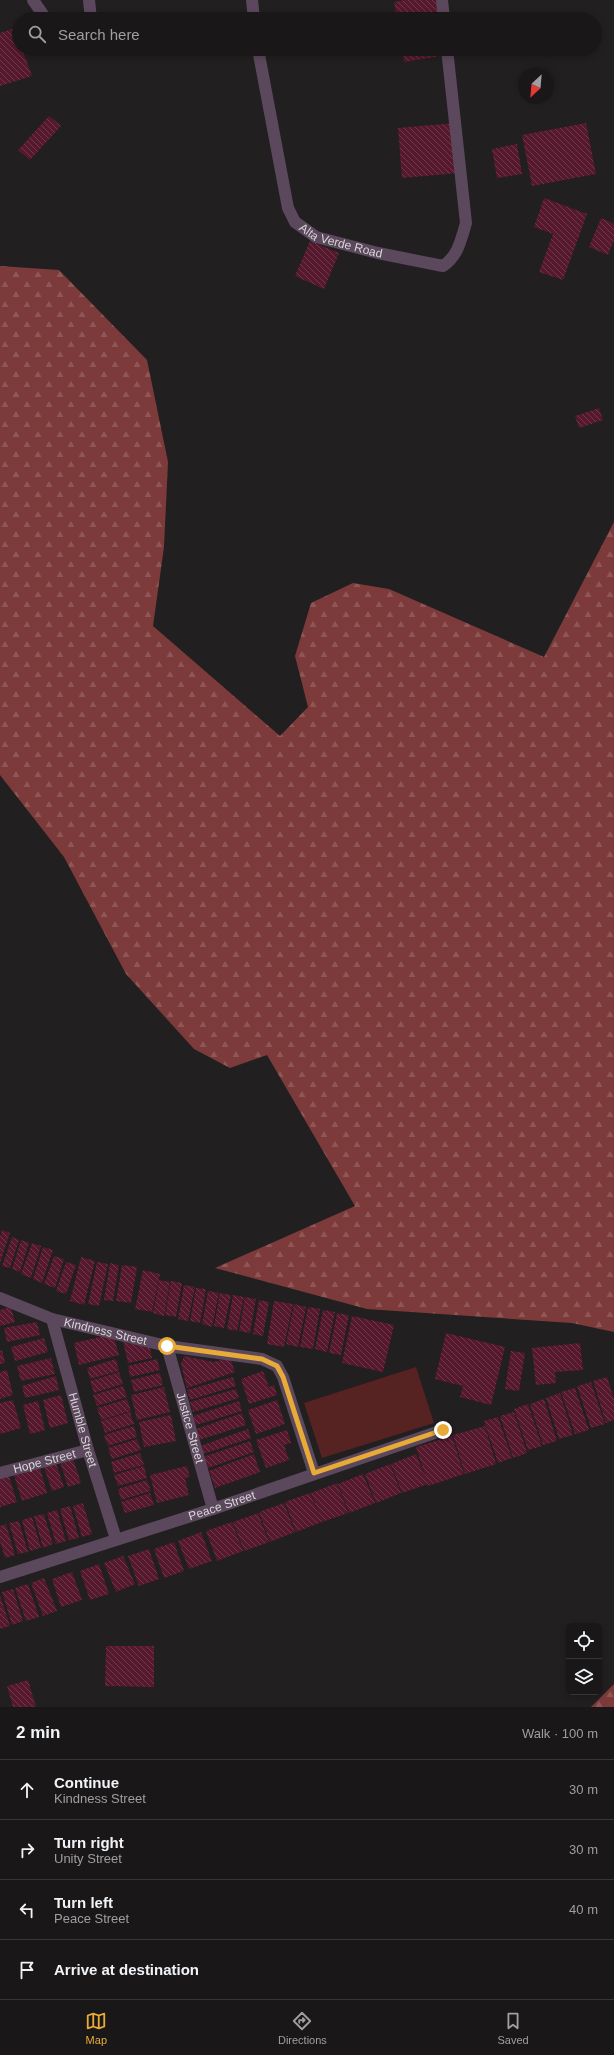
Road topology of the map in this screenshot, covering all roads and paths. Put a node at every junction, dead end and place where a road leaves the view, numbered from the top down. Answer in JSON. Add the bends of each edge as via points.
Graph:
{"nodes":[{"id":1,"x":33,"y":0,"type":"edge"},
{"id":2,"x":89,"y":0,"type":"edge"},
{"id":3,"x":252,"y":0,"type":"edge"},
{"id":4,"x":442,"y":0,"type":"edge"},
{"id":5,"x":41,"y":12,"type":"edge"},
{"id":6,"x":90,"y":12,"type":"edge"},
{"id":7,"x":253,"y":12,"type":"edge"},
{"id":8,"x":443,"y":12,"type":"edge"},
{"id":9,"x":259,"y":56,"type":"edge"},
{"id":10,"x":448,"y":56,"type":"edge"},
{"id":11,"x":0,"y":1298,"type":"edge"},
{"id":12,"x":52,"y":1319,"type":"junction"},
{"id":13,"x":167,"y":1346,"type":"junction"},
{"id":14,"x":443,"y":1430,"type":"dead end"},
{"id":15,"x":88,"y":1450,"type":"junction"},
{"id":16,"x":0,"y":1473,"type":"edge"},
{"id":17,"x":314,"y":1473,"type":"junction"},
{"id":18,"x":213,"y":1509,"type":"junction"},
{"id":19,"x":116,"y":1539,"type":"junction"},
{"id":20,"x":0,"y":1577,"type":"edge"}],
"edges":[{"from":1,"to":5,"type":"street"},
{"from":2,"to":6,"type":"street"},
{"from":3,"to":7,"type":"street"},
{"from":4,"to":8,"type":"street"},
{"from":9,"to":10,"type":"street","name":"Alta Verde Road","via":[[288,208],[295,222],[316,237],[443,266],[453,260],[466,223]]},
{"from":11,"to":12,"type":"street","name":"Kindness Street"},
{"from":12,"to":13,"type":"street","name":"Kindness Street"},
{"from":12,"to":15,"type":"street","name":"Humble Street"},
{"from":13,"to":17,"type":"street","name":"Kindness Street","via":[[262,1359],[277,1366],[283,1377]]},
{"from":13,"to":18,"type":"street","name":"Justice Street"},
{"from":14,"to":17,"type":"street","name":"Peace Street"},
{"from":15,"to":16,"type":"street","name":"Hope Street"},
{"from":15,"to":19,"type":"street","name":"Humble Street"},
{"from":17,"to":18,"type":"street","name":"Peace Street"},
{"from":18,"to":19,"type":"street","name":"Peace Street"},
{"from":19,"to":20,"type":"street","name":"Peace Street"}]}
